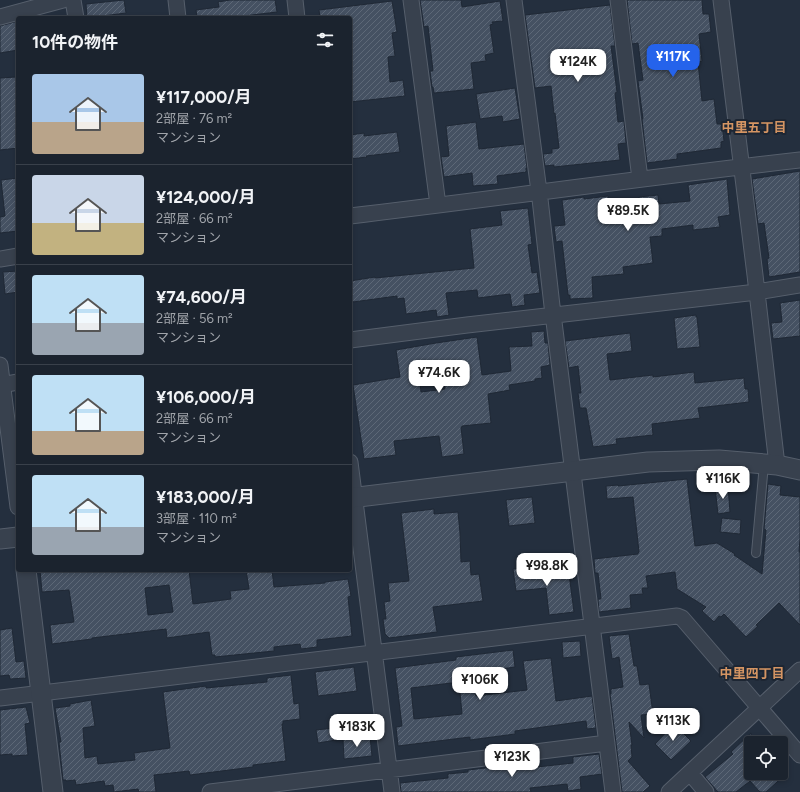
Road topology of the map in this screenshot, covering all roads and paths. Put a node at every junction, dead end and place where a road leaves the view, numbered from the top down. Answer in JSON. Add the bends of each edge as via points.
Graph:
{"nodes":[{"id":1,"x":63,"y":0,"type":"edge"},
{"id":2,"x":73,"y":0,"type":"edge"},
{"id":3,"x":176,"y":0,"type":"edge"},
{"id":4,"x":295,"y":0,"type":"edge"},
{"id":5,"x":411,"y":0,"type":"edge"},
{"id":6,"x":514,"y":0,"type":"edge"},
{"id":7,"x":618,"y":0,"type":"edge"},
{"id":8,"x":721,"y":0,"type":"edge"},
{"id":9,"x":76,"y":16,"type":"edge"},
{"id":10,"x":178,"y":16,"type":"edge"},
{"id":11,"x":297,"y":16,"type":"edge"},
{"id":12,"x":0,"y":17,"type":"edge"},
{"id":13,"x":800,"y":160,"type":"edge"},
{"id":14,"x":742,"y":166,"type":"junction"},
{"id":15,"x":640,"y":179,"type":"junction"},
{"id":16,"x":539,"y":192,"type":"junction"},
{"id":17,"x":438,"y":205,"type":"junction"},
{"id":18,"x":352,"y":216,"type":"edge"},
{"id":19,"x":16,"y":256,"type":"edge"},
{"id":20,"x":0,"y":259,"type":"edge"},
{"id":21,"x":800,"y":285,"type":"edge"},
{"id":22,"x":757,"y":292,"type":"junction"},
{"id":23,"x":553,"y":315,"type":"junction"},
{"id":24,"x":352,"y":340,"type":"edge"},
{"id":25,"x":0,"y":365,"type":"edge"},
{"id":26,"x":16,"y":382,"type":"edge"},
{"id":27,"x":1,"y":385,"type":"edge"},
{"id":28,"x":770,"y":464,"type":"junction"},
{"id":29,"x":800,"y":470,"type":"edge"},
{"id":30,"x":572,"y":471,"type":"junction"},
{"id":31,"x":16,"y":493,"type":"edge"},
{"id":32,"x":352,"y":498,"type":"edge"},
{"id":33,"x":16,"y":537,"type":"edge"},
{"id":34,"x":0,"y":540,"type":"edge"},
{"id":35,"x":756,"y":553,"type":"dead end"},
{"id":36,"x":26,"y":572,"type":"edge"},
{"id":37,"x":592,"y":626,"type":"junction"},
{"id":38,"x":375,"y":652,"type":"junction"},
{"id":39,"x":800,"y":670,"type":"edge"},
{"id":40,"x":41,"y":693,"type":"junction"},
{"id":41,"x":0,"y":698,"type":"edge"},
{"id":42,"x":760,"y":708,"type":"junction"},
{"id":43,"x":607,"y":743,"type":"junction"},
{"id":44,"x":800,"y":755,"type":"edge"},
{"id":45,"x":389,"y":770,"type":"junction"},
{"id":46,"x":690,"y":773,"type":"junction"},
{"id":47,"x":53,"y":792,"type":"edge"},
{"id":48,"x":210,"y":792,"type":"edge"},
{"id":49,"x":392,"y":792,"type":"edge"},
{"id":50,"x":613,"y":792,"type":"edge"},
{"id":51,"x":669,"y":792,"type":"edge"},
{"id":52,"x":706,"y":792,"type":"edge"}],
"edges":[{"from":1,"to":12,"type":"street"},
{"from":2,"to":9,"type":"street"},
{"from":3,"to":10,"type":"street"},
{"from":4,"to":11,"type":"street"},
{"from":5,"to":17,"type":"street"},
{"from":6,"to":16,"type":"street"},
{"from":7,"to":15,"type":"street"},
{"from":8,"to":14,"type":"street"},
{"from":13,"to":14,"type":"street"},
{"from":14,"to":15,"type":"street"},
{"from":14,"to":22,"type":"street"},
{"from":15,"to":16,"type":"street"},
{"from":16,"to":17,"type":"street"},
{"from":16,"to":23,"type":"street"},
{"from":17,"to":18,"type":"street"},
{"from":19,"to":20,"type":"street"},
{"from":21,"to":22,"type":"street"},
{"from":22,"to":23,"type":"street"},
{"from":22,"to":28,"type":"street"},
{"from":23,"to":24,"type":"street"},
{"from":23,"to":30,"type":"street"},
{"from":25,"to":27,"type":"street"},
{"from":26,"to":27,"type":"street"},
{"from":27,"to":31,"type":"street"},
{"from":28,"to":29,"type":"street"},
{"from":28,"to":30,"type":"street","via":[[719,460],[648,462]]},
{"from":28,"to":35,"type":"lane"},
{"from":30,"to":32,"type":"street"},
{"from":30,"to":37,"type":"street"},
{"from":32,"to":38,"type":"street"},
{"from":33,"to":34,"type":"street"},
{"from":36,"to":40,"type":"street"},
{"from":37,"to":38,"type":"street"},
{"from":37,"to":42,"type":"street","via":[[677,616],[682,618]]},
{"from":37,"to":43,"type":"street"},
{"from":38,"to":40,"type":"street"},
{"from":38,"to":45,"type":"street"},
{"from":39,"to":42,"type":"street"},
{"from":40,"to":41,"type":"street"},
{"from":40,"to":47,"type":"street"},
{"from":42,"to":44,"type":"street"},
{"from":42,"to":46,"type":"street"},
{"from":43,"to":45,"type":"street"},
{"from":43,"to":50,"type":"street"},
{"from":45,"to":48,"type":"street"},
{"from":45,"to":49,"type":"street"},
{"from":46,"to":51,"type":"street"},
{"from":46,"to":52,"type":"street"}]}
